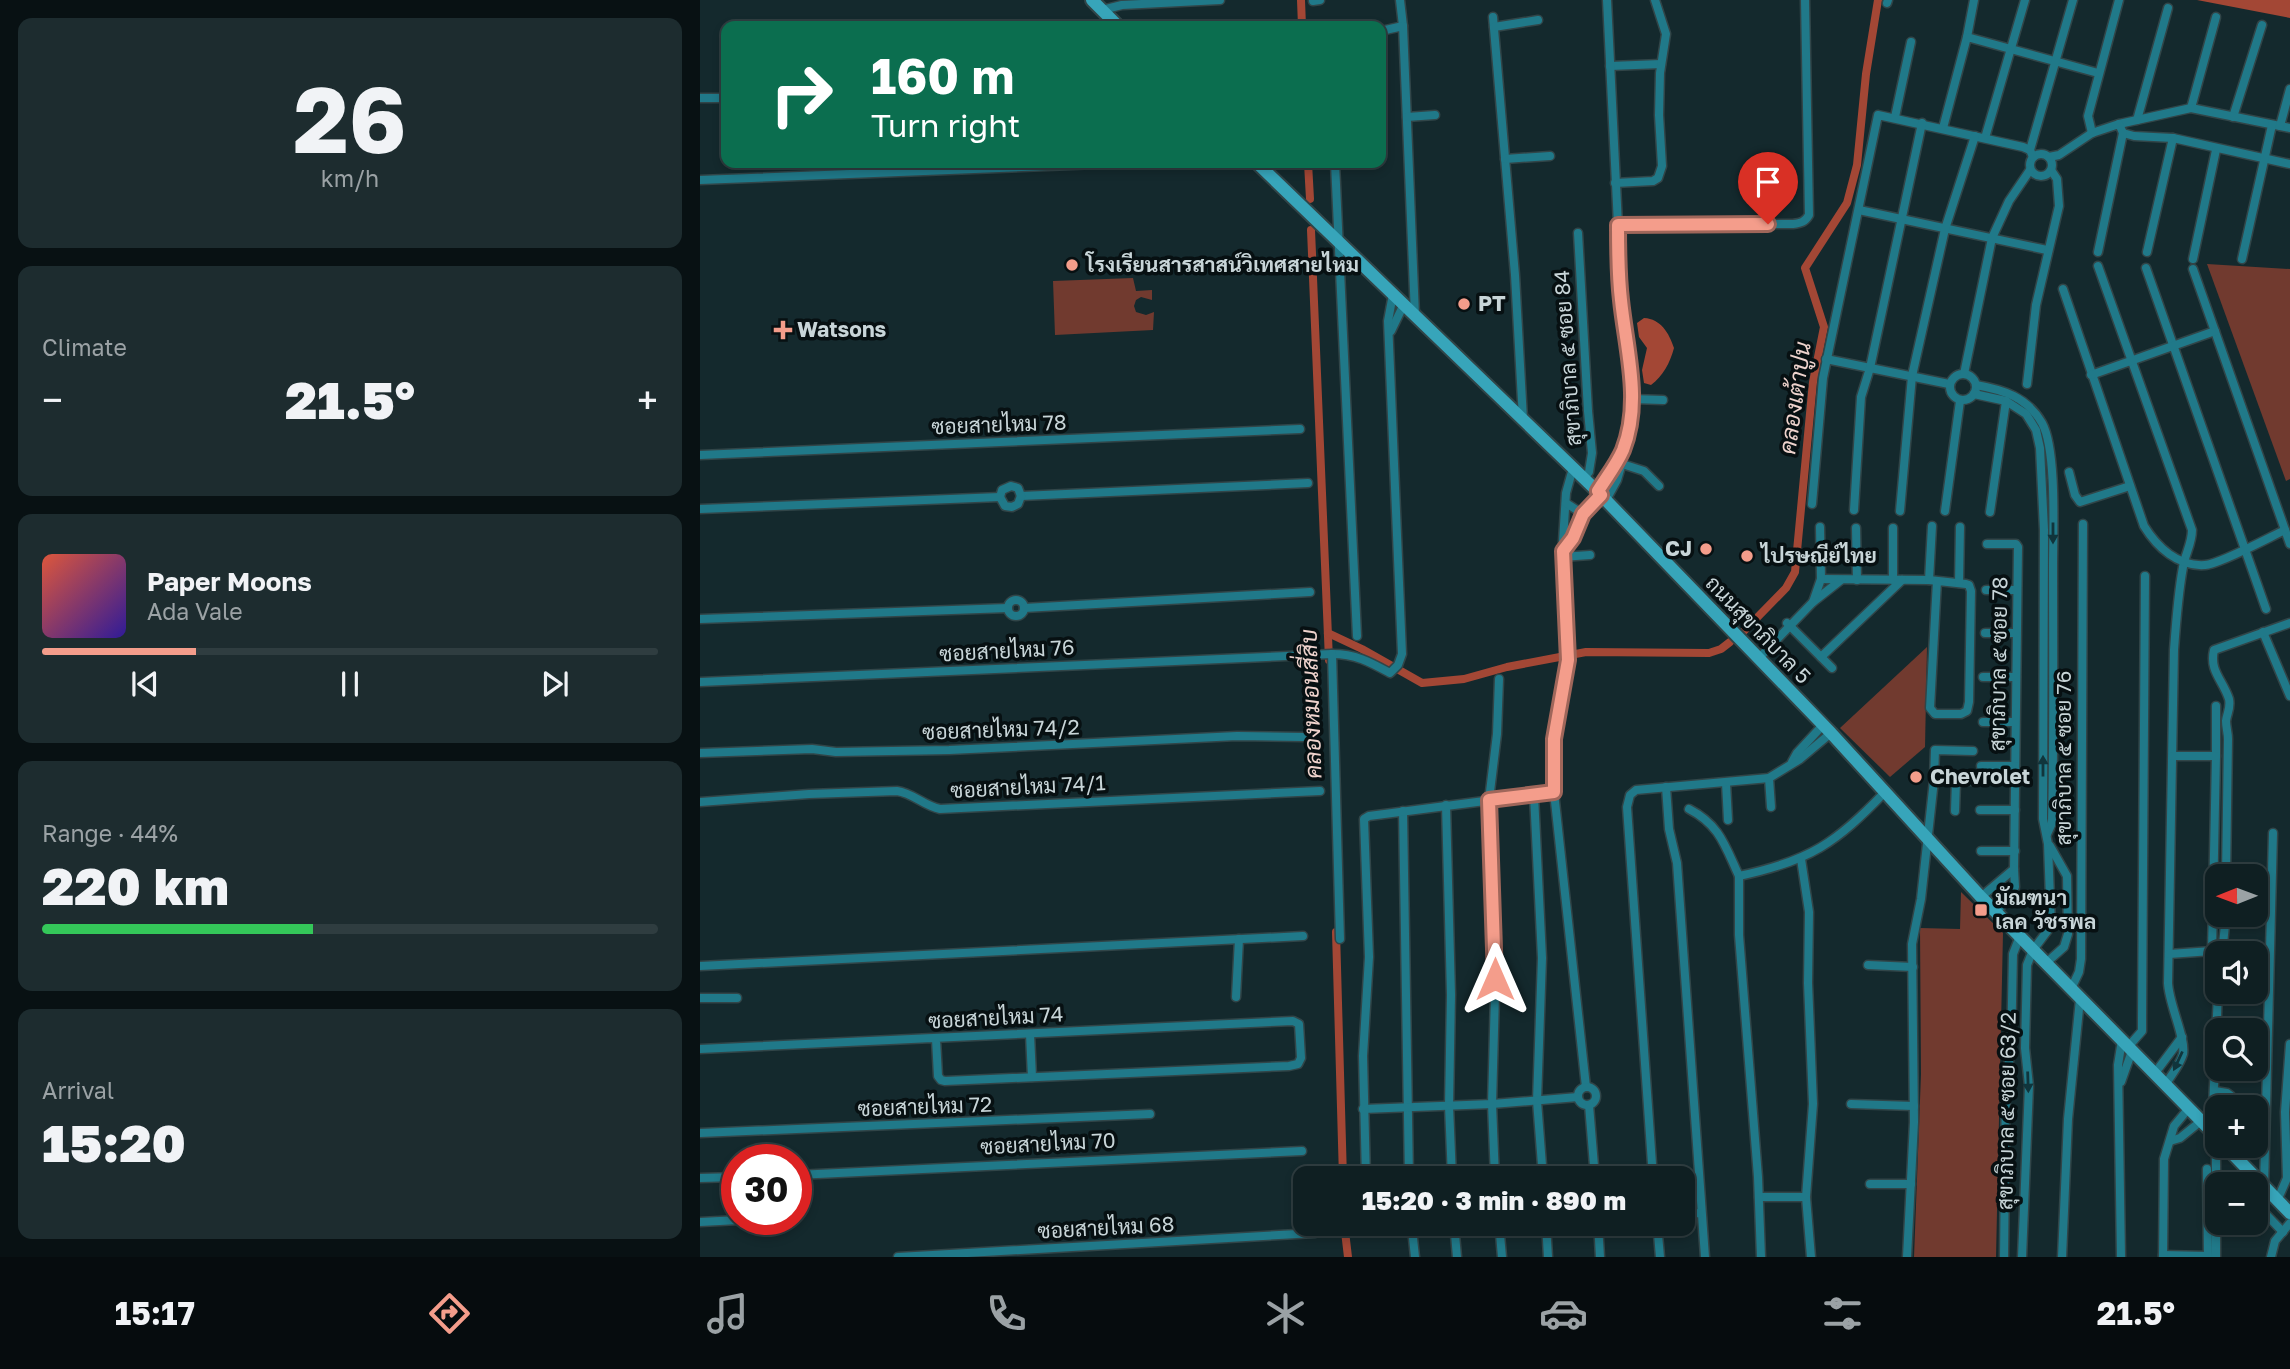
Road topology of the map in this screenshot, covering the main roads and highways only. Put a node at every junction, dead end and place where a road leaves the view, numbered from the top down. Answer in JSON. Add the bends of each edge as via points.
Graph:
{"nodes":[{"id":1,"x":1092,"y":0,"type":"edge"},
{"id":2,"x":1113,"y":21,"type":"edge"},
{"id":3,"x":1262,"y":168,"type":"edge"},
{"id":4,"x":2205,"y":1124,"type":"edge"},
{"id":5,"x":2237,"y":1158,"type":"edge"},
{"id":6,"x":2249,"y":1172,"type":"edge"},
{"id":7,"x":2268,"y":1192,"type":"edge"},
{"id":8,"x":2290,"y":1213,"type":"edge"}],
"edges":[{"from":1,"to":2,"type":"main road"},
{"from":3,"to":4,"type":"main road","name":"ถนนสุขาภิบาล 5","via":[[1602,495],[1981,897]]},
{"from":5,"to":6,"type":"main road"},
{"from":7,"to":8,"type":"main road"}]}
